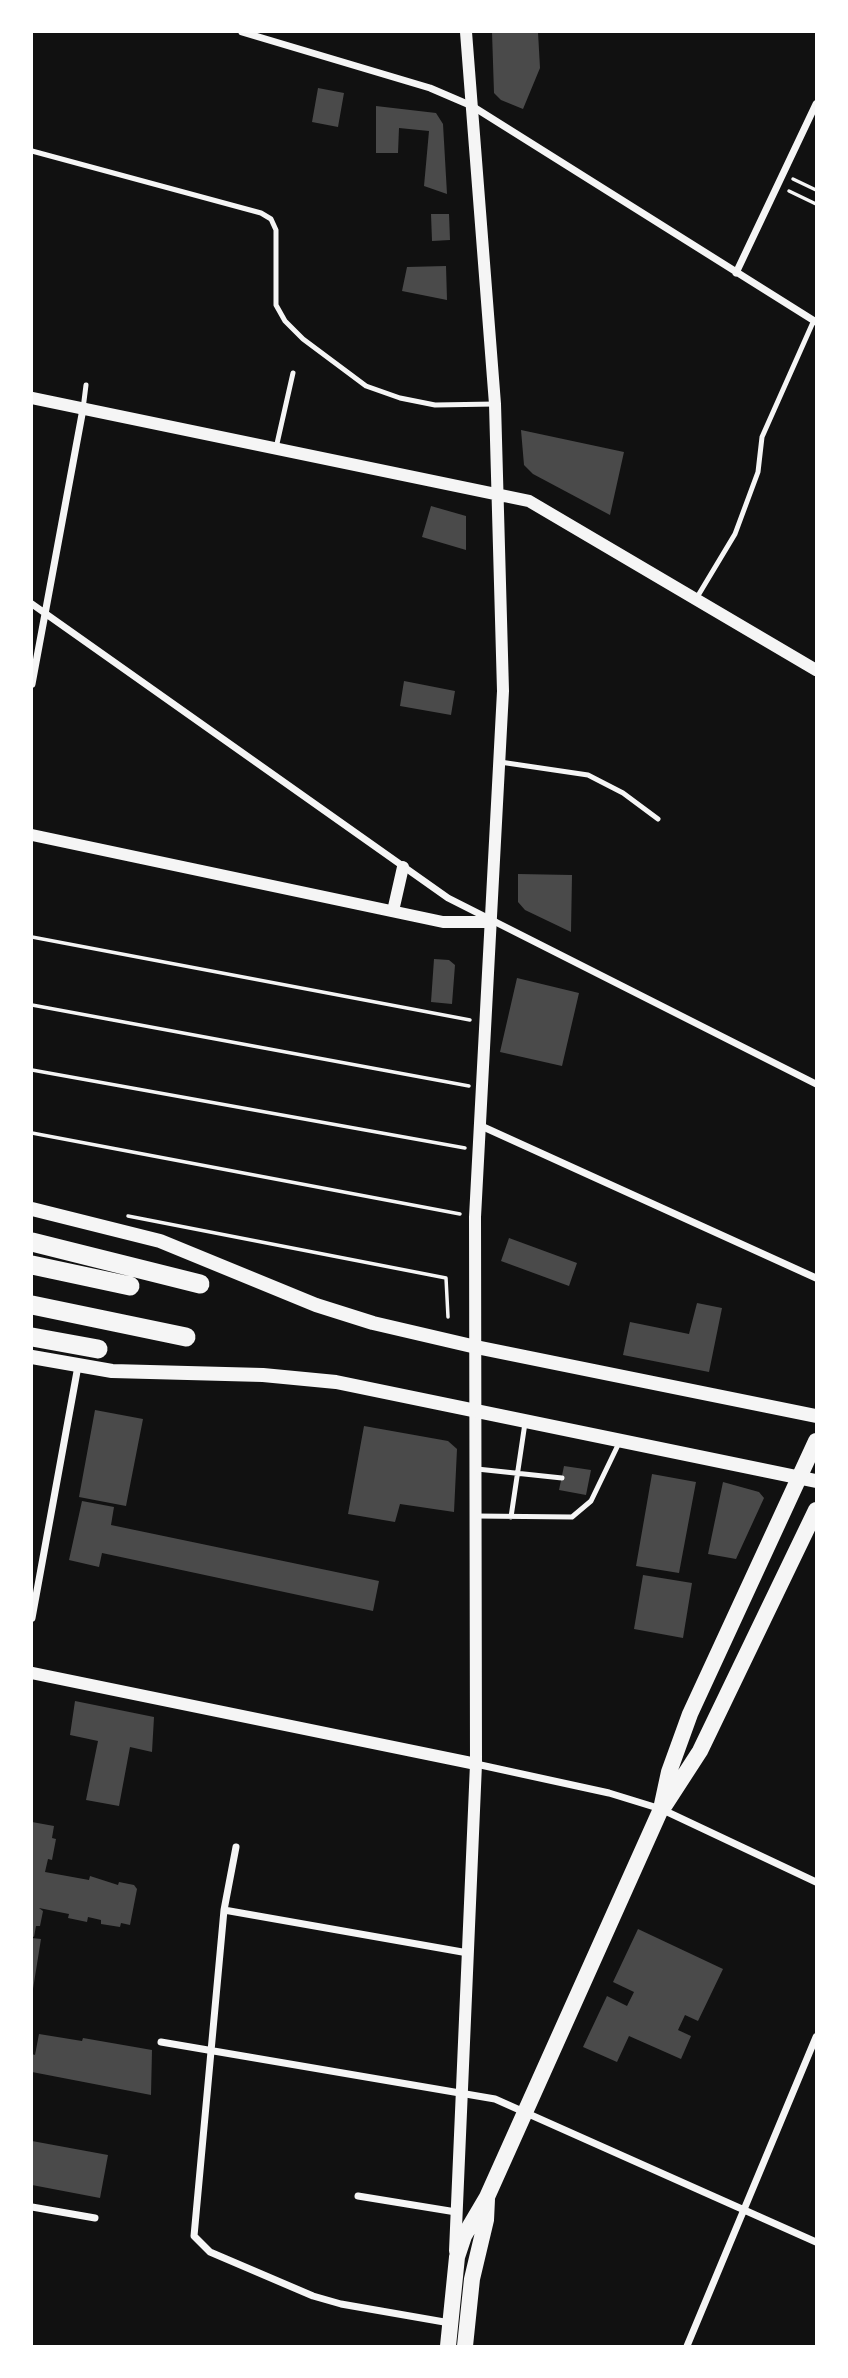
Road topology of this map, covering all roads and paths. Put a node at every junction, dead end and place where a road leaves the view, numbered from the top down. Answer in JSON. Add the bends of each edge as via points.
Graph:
{"nodes":[{"id":1,"x":242,"y":32,"type":"edge"},
{"id":2,"x":466,"y":32,"type":"edge"},
{"id":3,"x":816,"y":104,"type":"edge"},
{"id":4,"x":472,"y":106,"type":"junction"},
{"id":5,"x":32,"y":151,"type":"edge"},
{"id":6,"x":802,"y":183,"type":"dead end"},
{"id":7,"x":817,"y":190,"type":"edge"},
{"id":8,"x":797,"y":195,"type":"dead end"},
{"id":9,"x":817,"y":204,"type":"edge"},
{"id":10,"x":736,"y":273,"type":"junction"},
{"id":11,"x":815,"y":321,"type":"edge"},
{"id":12,"x":293,"y":373,"type":"dead end"},
{"id":13,"x":86,"y":385,"type":"dead end"},
{"id":14,"x":32,"y":398,"type":"edge"},
{"id":15,"x":495,"y":404,"type":"junction"},
{"id":16,"x":83,"y":409,"type":"junction"},
{"id":17,"x":276,"y":448,"type":"junction"},
{"id":18,"x":499,"y":494,"type":"junction"},
{"id":19,"x":696,"y":599,"type":"junction"},
{"id":20,"x":32,"y":604,"type":"edge"},
{"id":21,"x":45,"y":613,"type":"junction"},
{"id":22,"x":817,"y":670,"type":"edge"},
{"id":23,"x":32,"y":684,"type":"edge"},
{"id":24,"x":500,"y":762,"type":"junction"},
{"id":25,"x":658,"y":819,"type":"dead end"},
{"id":26,"x":32,"y":835,"type":"edge"},
{"id":27,"x":403,"y":867,"type":"junction"},
{"id":28,"x":393,"y":911,"type":"junction"},
{"id":29,"x":492,"y":922,"type":"junction"},
{"id":30,"x":32,"y":937,"type":"edge"},
{"id":31,"x":32,"y":1005,"type":"edge"},
{"id":32,"x":459,"y":1018,"type":"dead end"},
{"id":33,"x":32,"y":1070,"type":"edge"},
{"id":34,"x":452,"y":1083,"type":"dead end"},
{"id":35,"x":817,"y":1084,"type":"edge"},
{"id":36,"x":479,"y":1125,"type":"junction"},
{"id":37,"x":32,"y":1133,"type":"edge"},
{"id":38,"x":447,"y":1145,"type":"dead end"},
{"id":39,"x":32,"y":1209,"type":"edge"},
{"id":40,"x":445,"y":1211,"type":"dead end"},
{"id":41,"x":124,"y":1230,"type":"junction"},
{"id":42,"x":32,"y":1242,"type":"edge"},
{"id":43,"x":32,"y":1265,"type":"edge"},
{"id":44,"x":817,"y":1278,"type":"edge"},
{"id":45,"x":200,"y":1284,"type":"dead end"},
{"id":46,"x":130,"y":1286,"type":"dead end"},
{"id":47,"x":32,"y":1305,"type":"edge"},
{"id":48,"x":448,"y":1317,"type":"dead end"},
{"id":49,"x":32,"y":1337,"type":"edge"},
{"id":50,"x":186,"y":1337,"type":"dead end"},
{"id":51,"x":476,"y":1347,"type":"junction"},
{"id":52,"x":98,"y":1349,"type":"dead end"},
{"id":53,"x":32,"y":1357,"type":"edge"},
{"id":54,"x":78,"y":1366,"type":"junction"},
{"id":55,"x":477,"y":1410,"type":"junction"},
{"id":56,"x":817,"y":1416,"type":"edge"},
{"id":57,"x":526,"y":1420,"type":"junction"},
{"id":58,"x":621,"y":1440,"type":"junction"},
{"id":59,"x":817,"y":1441,"type":"edge"},
{"id":60,"x":477,"y":1469,"type":"junction"},
{"id":61,"x":516,"y":1473,"type":"junction"},
{"id":62,"x":562,"y":1478,"type":"dead end"},
{"id":63,"x":799,"y":1478,"type":"junction"},
{"id":64,"x":589,"y":1480,"type":"dead end"},
{"id":65,"x":600,"y":1480,"type":"junction"},
{"id":66,"x":817,"y":1481,"type":"edge"},
{"id":67,"x":817,"y":1510,"type":"edge"},
{"id":68,"x":477,"y":1516,"type":"junction"},
{"id":69,"x":511,"y":1517,"type":"junction"},
{"id":70,"x":32,"y":1618,"type":"edge"},
{"id":71,"x":32,"y":1673,"type":"edge"},
{"id":72,"x":476,"y":1764,"type":"junction"},
{"id":73,"x":661,"y":1809,"type":"junction"},
{"id":74,"x":236,"y":1847,"type":"dead end"},
{"id":75,"x":817,"y":1882,"type":"edge"},
{"id":76,"x":223,"y":1910,"type":"junction"},
{"id":77,"x":468,"y":1953,"type":"junction"},
{"id":78,"x":817,"y":2037,"type":"edge"},
{"id":79,"x":161,"y":2042,"type":"dead end"},
{"id":80,"x":209,"y":2050,"type":"junction"},
{"id":81,"x":462,"y":2092,"type":"junction"},
{"id":82,"x":526,"y":2110,"type":"junction"},
{"id":83,"x":358,"y":2196,"type":"dead end"},
{"id":84,"x":487,"y":2197,"type":"junction"},
{"id":85,"x":32,"y":2207,"type":"edge"},
{"id":86,"x":744,"y":2210,"type":"junction"},
{"id":87,"x":456,"y":2212,"type":"junction"},
{"id":88,"x":95,"y":2218,"type":"dead end"},
{"id":89,"x":817,"y":2242,"type":"edge"},
{"id":90,"x":455,"y":2278,"type":"junction"},
{"id":91,"x":450,"y":2323,"type":"junction"},
{"id":92,"x":448,"y":2347,"type":"edge"},
{"id":93,"x":466,"y":2347,"type":"edge"},
{"id":94,"x":687,"y":2347,"type":"edge"}],
"edges":[{"from":1,"to":4,"type":"street","via":[[430,88]]},
{"from":2,"to":4,"type":"street"},
{"from":3,"to":10,"type":"street"},
{"from":4,"to":10,"type":"street"},
{"from":4,"to":15,"type":"street"},
{"from":5,"to":15,"type":"lane","via":[[261,213],[271,219],[276,230],[276,305],[303,339],[366,386],[400,398],[435,405]]},
{"from":6,"to":7,"type":"path"},
{"from":8,"to":9,"type":"path"},
{"from":10,"to":11,"type":"street"},
{"from":11,"to":19,"type":"lane","via":[[762,437],[758,472],[736,534]]},
{"from":12,"to":17,"type":"lane"},
{"from":13,"to":16,"type":"lane"},
{"from":14,"to":16,"type":"street"},
{"from":15,"to":18,"type":"street"},
{"from":16,"to":17,"type":"street"},
{"from":16,"to":21,"type":"street"},
{"from":17,"to":18,"type":"street"},
{"from":18,"to":19,"type":"street","via":[[546,511]]},
{"from":18,"to":24,"type":"street"},
{"from":19,"to":22,"type":"street"},
{"from":20,"to":21,"type":"street"},
{"from":21,"to":23,"type":"street"},
{"from":21,"to":27,"type":"street"},
{"from":24,"to":25,"type":"lane","via":[[588,775]]},
{"from":24,"to":29,"type":"street"},
{"from":26,"to":28,"type":"street"},
{"from":27,"to":28,"type":"street"},
{"from":27,"to":29,"type":"street"},
{"from":28,"to":29,"type":"street","via":[[455,923]]},
{"from":29,"to":35,"type":"street"},
{"from":29,"to":36,"type":"street"},
{"from":30,"to":32,"type":"path"},
{"from":31,"to":34,"type":"path"},
{"from":33,"to":38,"type":"path"},
{"from":36,"to":44,"type":"street"},
{"from":36,"to":51,"type":"street"},
{"from":37,"to":40,"type":"path"},
{"from":39,"to":41,"type":"main road"},
{"from":41,"to":48,"type":"path","via":[[128,1214],[446,1278]]},
{"from":41,"to":51,"type":"main road","via":[[189,1251],[348,1316]]},
{"from":42,"to":45,"type":"highway"},
{"from":43,"to":46,"type":"highway"},
{"from":47,"to":50,"type":"highway"},
{"from":49,"to":52,"type":"highway"},
{"from":51,"to":55,"type":"street"},
{"from":51,"to":56,"type":"main road"},
{"from":53,"to":54,"type":"main road"},
{"from":54,"to":55,"type":"main road","via":[[150,1374],[300,1377]]},
{"from":54,"to":70,"type":"street"},
{"from":55,"to":57,"type":"main road"},
{"from":55,"to":60,"type":"street"},
{"from":57,"to":58,"type":"main road"},
{"from":57,"to":61,"type":"lane"},
{"from":58,"to":63,"type":"main road"},
{"from":58,"to":65,"type":"lane"},
{"from":59,"to":63,"type":"main road"},
{"from":60,"to":61,"type":"lane"},
{"from":60,"to":68,"type":"street"},
{"from":61,"to":62,"type":"lane"},
{"from":61,"to":69,"type":"lane"},
{"from":63,"to":66,"type":"main road"},
{"from":63,"to":73,"type":"main road","via":[[690,1714]]},
{"from":64,"to":65,"type":"lane"},
{"from":65,"to":69,"type":"lane","via":[[591,1501],[572,1517]]},
{"from":67,"to":73,"type":"main road","via":[[700,1751]]},
{"from":68,"to":69,"type":"lane"},
{"from":68,"to":72,"type":"street"},
{"from":71,"to":72,"type":"street"},
{"from":72,"to":73,"type":"street"},
{"from":72,"to":77,"type":"street"},
{"from":73,"to":75,"type":"street"},
{"from":73,"to":82,"type":"main road"},
{"from":74,"to":76,"type":"street"},
{"from":76,"to":77,"type":"street"},
{"from":76,"to":80,"type":"street"},
{"from":77,"to":81,"type":"street"},
{"from":78,"to":86,"type":"street"},
{"from":79,"to":80,"type":"street"},
{"from":80,"to":81,"type":"street"},
{"from":80,"to":91,"type":"street","via":[[193,2223],[197,2242],[209,2252],[320,2298]]},
{"from":81,"to":82,"type":"street"},
{"from":81,"to":87,"type":"street"},
{"from":82,"to":84,"type":"main road"},
{"from":82,"to":86,"type":"street"},
{"from":83,"to":87,"type":"street"},
{"from":84,"to":90,"type":"main road","via":[[464,2236]]},
{"from":84,"to":93,"type":"main road","via":[[470,2290]]},
{"from":85,"to":88,"type":"street"},
{"from":86,"to":89,"type":"street"},
{"from":86,"to":94,"type":"street"},
{"from":87,"to":90,"type":"street"},
{"from":90,"to":91,"type":"main road"},
{"from":91,"to":92,"type":"main road"}]}
